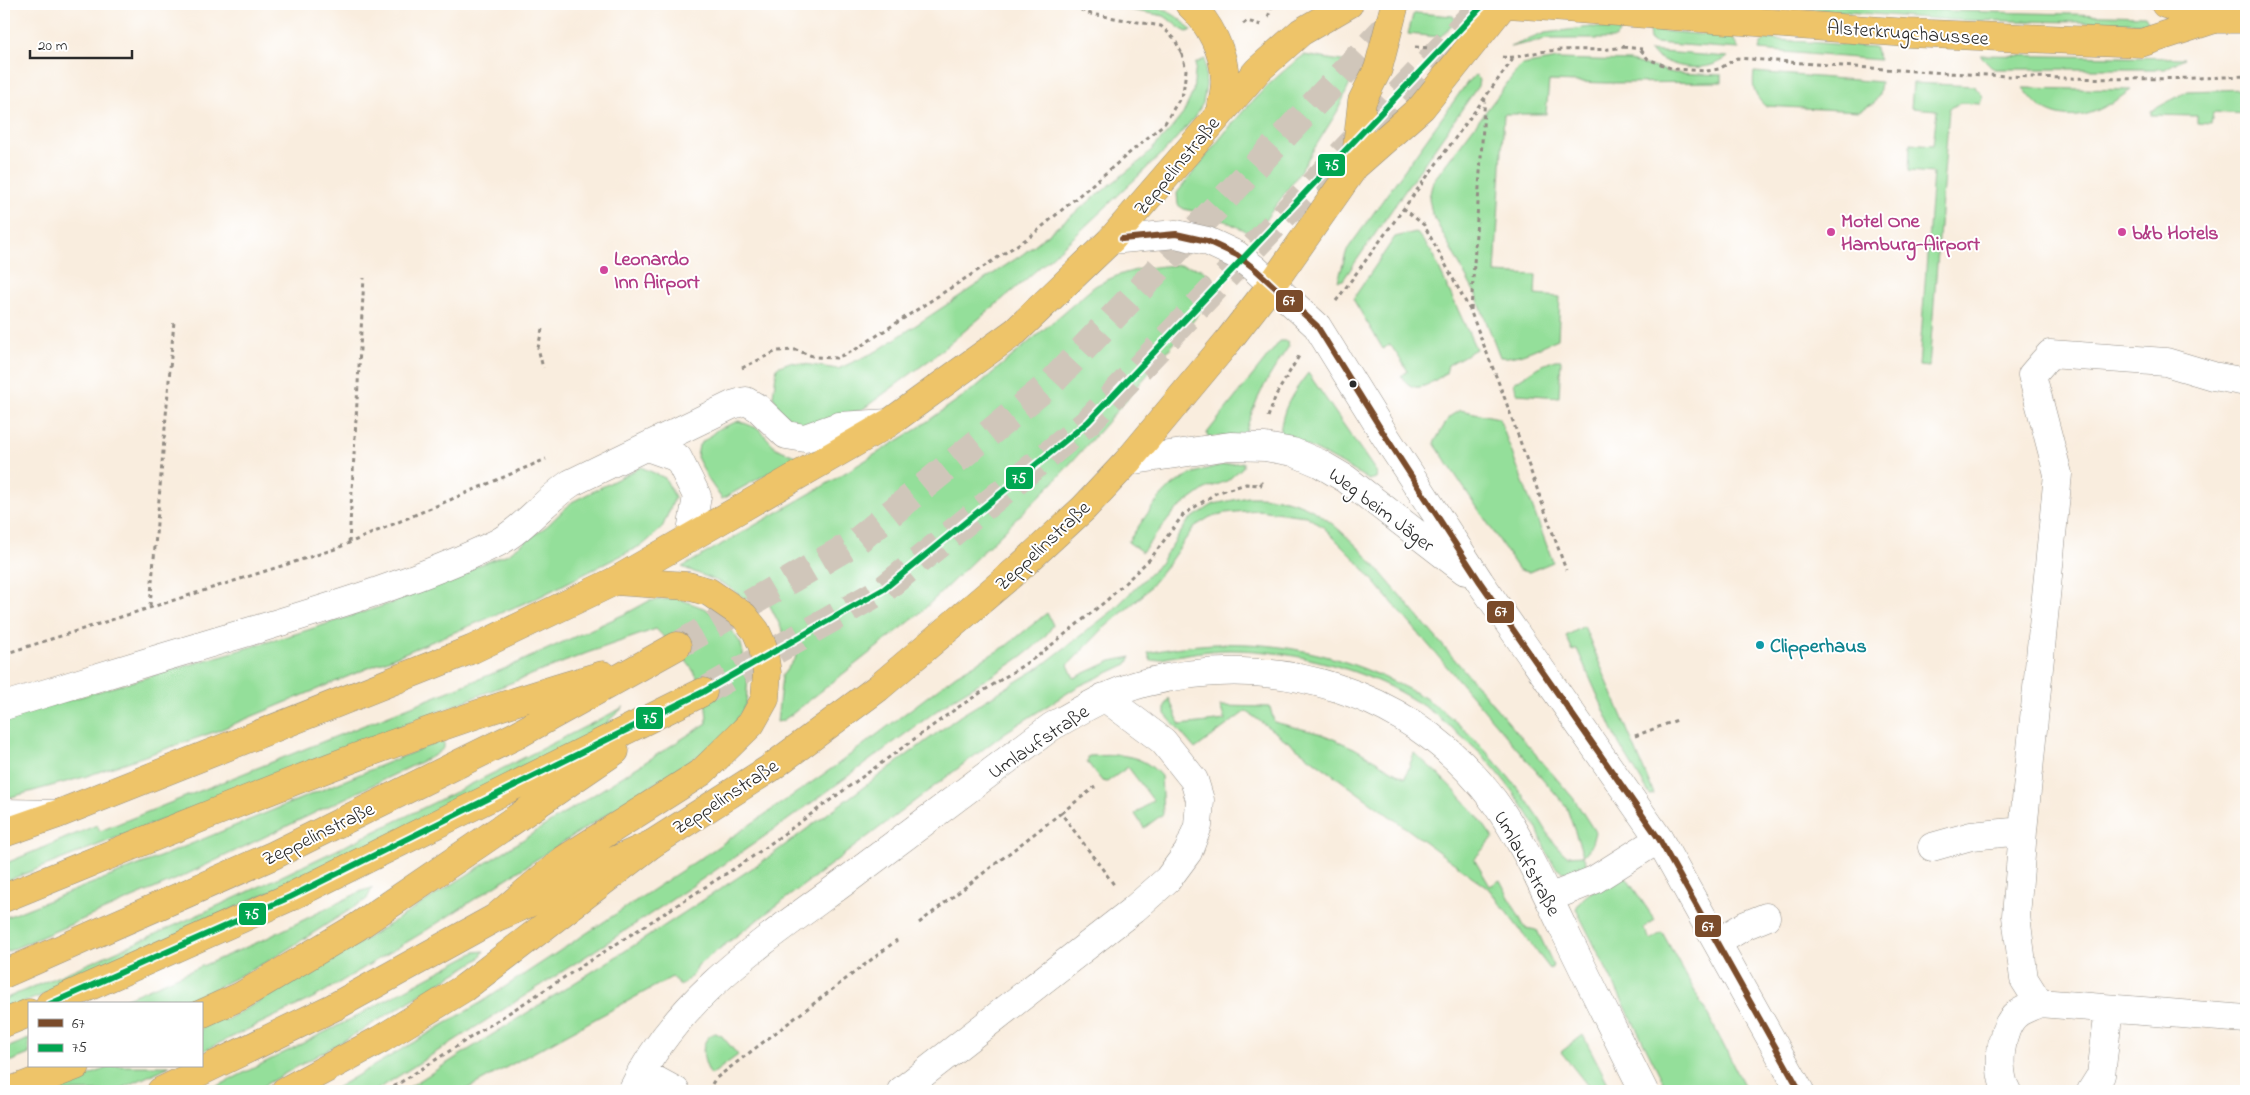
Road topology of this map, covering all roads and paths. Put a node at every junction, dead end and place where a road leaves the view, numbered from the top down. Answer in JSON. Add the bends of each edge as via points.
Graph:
{"nodes":[{"id":1,"x":1066,"y":4,"type":"edge"},
{"id":2,"x":1189,"y":4,"type":"edge"},
{"id":3,"x":1349,"y":4,"type":"edge"},
{"id":4,"x":1396,"y":4,"type":"edge"},
{"id":5,"x":1504,"y":4,"type":"edge"},
{"id":6,"x":1508,"y":4,"type":"edge"},
{"id":7,"x":2165,"y":4,"type":"edge"},
{"id":8,"x":2214,"y":19,"type":"junction"},
{"id":9,"x":2246,"y":19,"type":"edge"},
{"id":10,"x":1241,"y":25,"type":"dead end"},
{"id":11,"x":1266,"y":26,"type":"dead end"},
{"id":12,"x":1627,"y":39,"type":"dead end"},
{"id":13,"x":1623,"y":47,"type":"junction"},
{"id":14,"x":1190,"y":50,"type":"dead end"},
{"id":15,"x":1182,"y":54,"type":"junction"},
{"id":16,"x":1494,"y":56,"type":"dead end"},
{"id":17,"x":1513,"y":59,"type":"junction"},
{"id":18,"x":2246,"y":76,"type":"edge"},
{"id":19,"x":1485,"y":96,"type":"junction"},
{"id":20,"x":1221,"y":112,"type":"junction"},
{"id":21,"x":1355,"y":166,"type":"junction"},
{"id":22,"x":1403,"y":208,"type":"junction"},
{"id":23,"x":1111,"y":240,"type":"junction"},
{"id":24,"x":364,"y":278,"type":"dead end"},
{"id":25,"x":1273,"y":283,"type":"junction"},
{"id":26,"x":1470,"y":310,"type":"junction"},
{"id":27,"x":174,"y":321,"type":"dead end"},
{"id":28,"x":1317,"y":326,"type":"junction"},
{"id":29,"x":542,"y":329,"type":"dead end"},
{"id":30,"x":543,"y":368,"type":"dead end"},
{"id":31,"x":735,"y":372,"type":"dead end"},
{"id":32,"x":2246,"y":382,"type":"edge"},
{"id":33,"x":889,"y":423,"type":"junction"},
{"id":34,"x":647,"y":447,"type":"junction"},
{"id":35,"x":1264,"y":448,"type":"junction"},
{"id":36,"x":550,"y":458,"type":"dead end"},
{"id":37,"x":1128,"y":461,"type":"junction"},
{"id":38,"x":690,"y":538,"type":"junction"},
{"id":39,"x":349,"y":544,"type":"junction"},
{"id":40,"x":1566,"y":570,"type":"dead end"},
{"id":41,"x":615,"y":581,"type":"junction"},
{"id":42,"x":1480,"y":582,"type":"junction"},
{"id":43,"x":150,"y":606,"type":"junction"},
{"id":44,"x":677,"y":646,"type":"tunnel mouth"},
{"id":45,"x":4,"y":654,"type":"edge"},
{"id":46,"x":650,"y":662,"type":"junction"},
{"id":47,"x":1104,"y":697,"type":"junction"},
{"id":48,"x":4,"y":706,"type":"edge"},
{"id":49,"x":1677,"y":720,"type":"dead end"},
{"id":50,"x":1635,"y":736,"type":"dead end"},
{"id":51,"x":1095,"y":787,"type":"dead end"},
{"id":52,"x":4,"y":813,"type":"edge"},
{"id":53,"x":1061,"y":813,"type":"junction"},
{"id":54,"x":58,"y":814,"type":"junction"},
{"id":55,"x":2023,"y":831,"type":"junction"},
{"id":56,"x":4,"y":833,"type":"edge"},
{"id":57,"x":1660,"y":839,"type":"junction"},
{"id":58,"x":652,"y":844,"type":"junction"},
{"id":59,"x":1932,"y":847,"type":"dead end"},
{"id":60,"x":1098,"y":864,"type":"dead end"},
{"id":61,"x":4,"y":898,"type":"edge"},
{"id":62,"x":1549,"y":898,"type":"junction"},
{"id":63,"x":1766,"y":917,"type":"dead end"},
{"id":64,"x":495,"y":918,"type":"junction"},
{"id":65,"x":919,"y":923,"type":"dead end"},
{"id":66,"x":897,"y":940,"type":"dead end"},
{"id":67,"x":1718,"y":942,"type":"junction"},
{"id":68,"x":4,"y":974,"type":"edge"},
{"id":69,"x":54,"y":1002,"type":"edge"},
{"id":70,"x":2038,"y":1003,"type":"junction"},
{"id":71,"x":2109,"y":1009,"type":"junction"},
{"id":72,"x":28,"y":1013,"type":"edge"},
{"id":73,"x":202,"y":1014,"type":"edge"},
{"id":74,"x":2246,"y":1019,"type":"edge"},
{"id":75,"x":4,"y":1023,"type":"edge"},
{"id":76,"x":71,"y":1068,"type":"edge"},
{"id":77,"x":636,"y":1082,"type":"edge"},
{"id":78,"x":10,"y":1091,"type":"edge"},
{"id":79,"x":161,"y":1091,"type":"edge"},
{"id":80,"x":285,"y":1091,"type":"edge"},
{"id":81,"x":387,"y":1091,"type":"edge"},
{"id":82,"x":676,"y":1091,"type":"edge"},
{"id":83,"x":708,"y":1091,"type":"edge"},
{"id":84,"x":901,"y":1091,"type":"edge"},
{"id":85,"x":1644,"y":1091,"type":"edge"},
{"id":86,"x":1800,"y":1091,"type":"edge"},
{"id":87,"x":2007,"y":1091,"type":"edge"},
{"id":88,"x":2091,"y":1091,"type":"edge"}],
"edges":[{"from":1,"to":15,"type":"path","via":[[1091,14],[1161,26],[1174,38]]},
{"from":2,"to":20,"type":"main road","via":[[1198,12],[1214,38],[1222,60],[1225,80]]},
{"from":3,"to":20,"type":"main road","name":"Zeppelinstraße","via":[[1301,32],[1258,70]]},
{"from":4,"to":21,"type":"main road","name":"Zeppelinstraße","via":[[1378,69],[1362,101]]},
{"from":5,"to":21,"type":"main road","name":"Zeppelinstraße","via":[[1422,107]]},
{"from":6,"to":8,"type":"main road","name":"Alsterkrugchaussee","via":[[1908,33],[2141,43]]},
{"from":7,"to":8,"type":"main road","name":"Alsterkrugchaussee"},
{"from":8,"to":9,"type":"main road","name":"Alsterkrugchaussee"},
{"from":10,"to":11,"type":"path","via":[[1247,22]]},
{"from":12,"to":13,"type":"path"},
{"from":13,"to":17,"type":"path","via":[[1549,50]]},
{"from":13,"to":18,"type":"path","via":[[1641,50],[1648,59],[1673,69],[1707,71],[1719,69],[1737,58],[1984,76],[2175,80]]},
{"from":14,"to":15,"type":"path"},
{"from":15,"to":31,"type":"path","via":[[1186,70],[1184,93],[1165,124],[1031,236],[853,351],[836,358],[815,357],[796,350],[777,351]]},
{"from":16,"to":17,"type":"path"},
{"from":17,"to":19,"type":"path"},
{"from":19,"to":22,"type":"path"},
{"from":19,"to":26,"type":"path"},
{"from":20,"to":23,"type":"main road","name":"Zeppelinstraße"},
{"from":21,"to":25,"type":"main road","name":"Zeppelinstraße"},
{"from":22,"to":26,"type":"path","via":[[1424,225]]},
{"from":22,"to":28,"type":"path"},
{"from":23,"to":25,"type":"street","name":"Weg beim Jäger","via":[[1176,234],[1207,241],[1237,255]]},
{"from":23,"to":33,"type":"main road","name":"Zeppelinstraße","via":[[1016,331]]},
{"from":24,"to":39,"type":"path"},
{"from":25,"to":28,"type":"street","name":"Weg beim Jäger"},
{"from":25,"to":37,"type":"main road","name":"Zeppelinstraße"},
{"from":26,"to":40,"type":"path"},
{"from":27,"to":43,"type":"path"},
{"from":28,"to":35,"type":"path","via":[[1276,395],[1267,421]]},
{"from":28,"to":42,"type":"street","name":"Weg beim Jäger"},
{"from":29,"to":30,"type":"path","via":[[538,348]]},
{"from":32,"to":55,"type":"street","via":[[2166,362],[2050,354],[2032,374],[2058,474]]},
{"from":33,"to":34,"type":"street","via":[[839,426],[806,438],[796,437],[786,435],[746,401]]},
{"from":33,"to":38,"type":"main road","name":"Zeppelinstraße"},
{"from":34,"to":38,"type":"street","via":[[678,458],[697,496]]},
{"from":34,"to":48,"type":"street","via":[[570,483],[498,542],[401,583]]},
{"from":35,"to":37,"type":"street","name":"Weg beim Jäger","via":[[1230,446]]},
{"from":35,"to":42,"type":"street","name":"Weg beim Jäger","via":[[1293,452],[1346,479]]},
{"from":35,"to":81,"type":"path","via":[[1261,485],[1246,484],[1216,492],[1183,515],[1151,558],[1039,655],[957,708],[752,857]]},
{"from":36,"to":39,"type":"path"},
{"from":37,"to":58,"type":"main road","name":"Zeppelinstraße","via":[[1084,508],[1018,569],[878,688],[769,770]]},
{"from":38,"to":41,"type":"main road","name":"Zeppelinstraße"},
{"from":39,"to":43,"type":"path"},
{"from":41,"to":54,"type":"main road","name":"Zeppelinstraße","via":[[473,649]]},
{"from":41,"to":64,"type":"main road","via":[[688,586],[709,592],[744,616],[763,647],[767,673],[765,699],[751,724],[702,772],[565,858]]},
{"from":42,"to":57,"type":"street","name":"Weg beim Jäger"},
{"from":43,"to":45,"type":"path"},
{"from":44,"to":46,"type":"main road","name":"Zeppelinstraße"},
{"from":46,"to":61,"type":"main road","via":[[525,698],[323,768]]},
{"from":46,"to":68,"type":"main road","name":"Zeppelinstraße","via":[[517,735],[274,855]]},
{"from":47,"to":62,"type":"street","name":"Umlaufstraße","via":[[1143,684],[1192,674],[1235,670],[1279,673],[1325,683],[1374,702],[1418,728],[1460,760],[1494,802],[1525,851]]},
{"from":47,"to":77,"type":"street","name":"Umlaufstraße","via":[[1051,727],[727,970],[676,1021]]},
{"from":47,"to":84,"type":"street","via":[[1163,741],[1194,780],[1200,800],[1198,826],[1188,852],[1168,879],[1133,910]]},
{"from":49,"to":50,"type":"path"},
{"from":51,"to":53,"type":"path"},
{"from":52,"to":54,"type":"street","name":"Zeppelinstraße"},
{"from":53,"to":60,"type":"path"},
{"from":53,"to":65,"type":"path"},
{"from":54,"to":56,"type":"main road","name":"Zeppelinstraße"},
{"from":55,"to":59,"type":"street","via":[[1971,836]]},
{"from":55,"to":70,"type":"street","via":[[2016,916],[2024,979]]},
{"from":57,"to":62,"type":"street","via":[[1594,880]]},
{"from":57,"to":67,"type":"street","name":"Weg beim Jäger"},
{"from":58,"to":64,"type":"main road"},
{"from":58,"to":80,"type":"main road","via":[[464,988],[381,1039]]},
{"from":62,"to":85,"type":"street","name":"Umlaufstraße"},
{"from":63,"to":67,"type":"street"},
{"from":64,"to":79,"type":"main road","via":[[334,1006]]},
{"from":66,"to":83,"type":"path","via":[[715,1079]]},
{"from":67,"to":86,"type":"street","name":"Weg beim Jäger"},
{"from":69,"to":73,"type":"main road","via":[[290,897],[703,692],[357,927],[241,996]]},
{"from":70,"to":71,"type":"street"},
{"from":70,"to":87,"type":"street","via":[[2017,1014],[2004,1033],[2002,1083]]},
{"from":71,"to":74,"type":"street"},
{"from":71,"to":88,"type":"street","via":[[2101,1075]]},
{"from":72,"to":75,"type":"main road"},
{"from":76,"to":78,"type":"main road"},
{"from":77,"to":82,"type":"street"}]}
